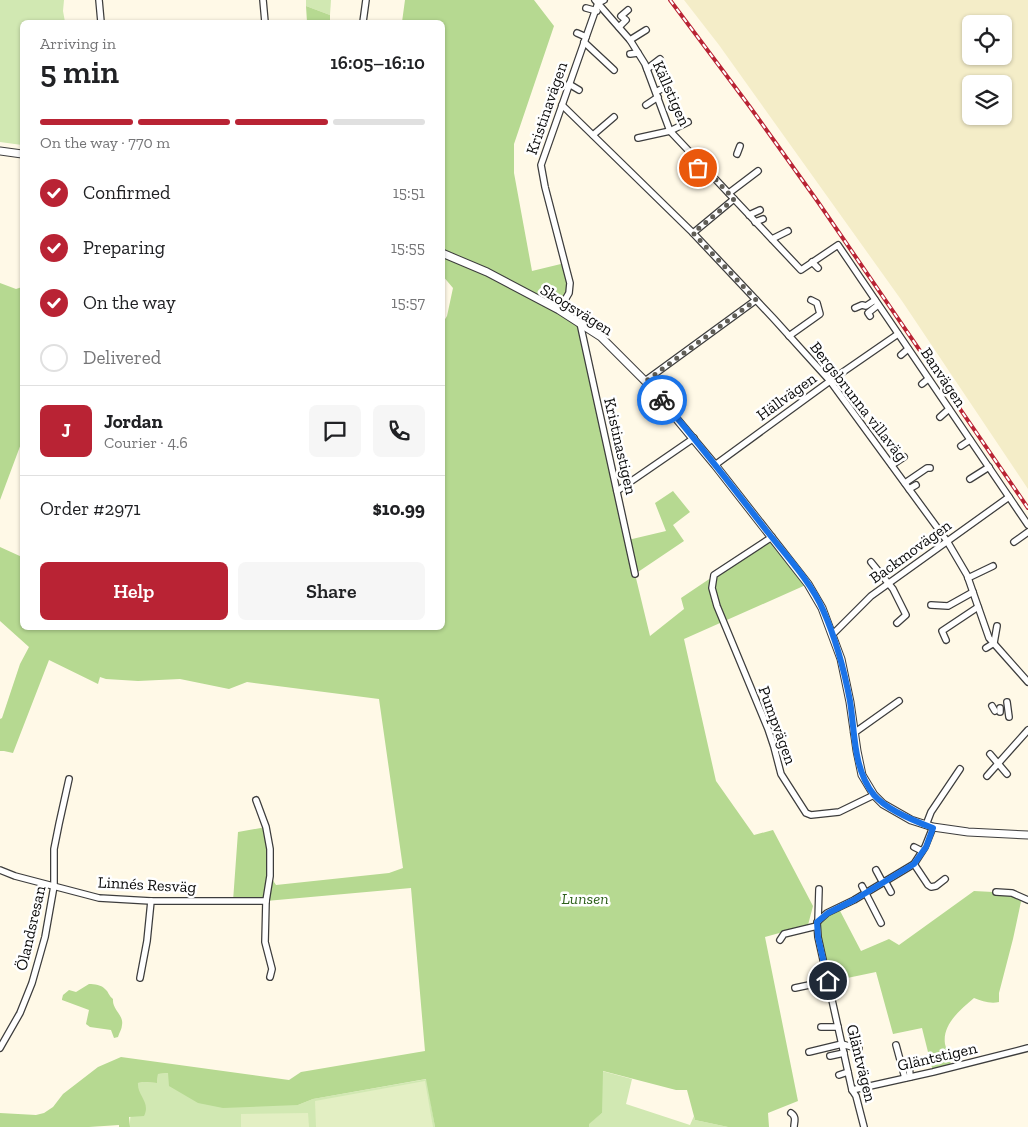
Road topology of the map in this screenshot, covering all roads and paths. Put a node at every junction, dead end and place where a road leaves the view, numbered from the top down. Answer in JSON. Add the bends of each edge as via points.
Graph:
{"nodes":[{"id":1,"x":99,"y":0,"type":"edge"},
{"id":2,"x":263,"y":0,"type":"edge"},
{"id":3,"x":366,"y":0,"type":"edge"},
{"id":4,"x":604,"y":0,"type":"edge"},
{"id":5,"x":597,"y":1,"type":"edge"},
{"id":6,"x":586,"y":8,"type":"dead end"},
{"id":7,"x":604,"y":10,"type":"junction"},
{"id":8,"x":628,"y":10,"type":"dead end"},
{"id":9,"x":595,"y":11,"type":"junction"},
{"id":10,"x":101,"y":20,"type":"edge"},
{"id":11,"x":264,"y":20,"type":"edge"},
{"id":12,"x":363,"y":20,"type":"edge"},
{"id":13,"x":619,"y":27,"type":"junction"},
{"id":14,"x":646,"y":30,"type":"dead end"},
{"id":15,"x":577,"y":33,"type":"dead end"},
{"id":16,"x":585,"y":39,"type":"junction"},
{"id":17,"x":630,"y":40,"type":"junction"},
{"id":18,"x":638,"y":53,"type":"junction"},
{"id":19,"x":630,"y":54,"type":"dead end"},
{"id":20,"x":660,"y":59,"type":"dead end"},
{"id":21,"x":646,"y":69,"type":"junction"},
{"id":22,"x":614,"y":70,"type":"dead end"},
{"id":23,"x":569,"y":84,"type":"junction"},
{"id":24,"x":665,"y":87,"type":"dead end"},
{"id":25,"x":579,"y":90,"type":"dead end"},
{"id":26,"x":657,"y":94,"type":"junction"},
{"id":27,"x":562,"y":105,"type":"junction"},
{"id":28,"x":646,"y":105,"type":"dead end"},
{"id":29,"x":614,"y":117,"type":"dead end"},
{"id":30,"x":688,"y":122,"type":"dead end"},
{"id":31,"x":670,"y":130,"type":"junction"},
{"id":32,"x":593,"y":134,"type":"junction"},
{"id":33,"x":638,"y":138,"type":"dead end"},
{"id":34,"x":740,"y":146,"type":"dead end"},
{"id":35,"x":0,"y":150,"type":"edge"},
{"id":36,"x":20,"y":154,"type":"edge"},
{"id":37,"x":737,"y":154,"type":"dead end"},
{"id":38,"x":758,"y":172,"type":"dead end"},
{"id":39,"x":728,"y":193,"type":"junction"},
{"id":40,"x":734,"y":199,"type":"junction"},
{"id":41,"x":760,"y":210,"type":"dead end"},
{"id":42,"x":749,"y":215,"type":"junction"},
{"id":43,"x":763,"y":219,"type":"dead end"},
{"id":44,"x":755,"y":222,"type":"junction"},
{"id":45,"x":764,"y":231,"type":"junction"},
{"id":46,"x":788,"y":231,"type":"dead end"},
{"id":47,"x":693,"y":233,"type":"junction"},
{"id":48,"x":759,"y":236,"type":"dead end"},
{"id":49,"x":772,"y":239,"type":"junction"},
{"id":50,"x":445,"y":254,"type":"edge"},
{"id":51,"x":812,"y":262,"type":"junction"},
{"id":52,"x":818,"y":268,"type":"dead end"},
{"id":53,"x":756,"y":300,"type":"junction"},
{"id":54,"x":811,"y":300,"type":"dead end"},
{"id":55,"x":877,"y":302,"type":"junction"},
{"id":56,"x":855,"y":308,"type":"dead end"},
{"id":57,"x":559,"y":310,"type":"junction"},
{"id":58,"x":870,"y":316,"type":"dead end"},
{"id":59,"x":580,"y":323,"type":"junction"},
{"id":60,"x":898,"y":334,"type":"junction"},
{"id":61,"x":790,"y":336,"type":"junction"},
{"id":62,"x":908,"y":349,"type":"junction"},
{"id":63,"x":901,"y":355,"type":"dead end"},
{"id":64,"x":928,"y":379,"type":"junction"},
{"id":65,"x":646,"y":381,"type":"junction"},
{"id":66,"x":830,"y":381,"type":"junction"},
{"id":67,"x":922,"y":384,"type":"dead end"},
{"id":68,"x":949,"y":409,"type":"junction"},
{"id":69,"x":940,"y":416,"type":"dead end"},
{"id":70,"x":694,"y":438,"type":"junction"},
{"id":71,"x":970,"y":440,"type":"junction"},
{"id":72,"x":961,"y":446,"type":"dead end"},
{"id":73,"x":904,"y":457,"type":"dead end"},
{"id":74,"x":715,"y":465,"type":"junction"},
{"id":75,"x":892,"y":465,"type":"junction"},
{"id":76,"x":989,"y":467,"type":"junction"},
{"id":77,"x":930,"y":468,"type":"dead end"},
{"id":78,"x":970,"y":479,"type":"dead end"},
{"id":79,"x":905,"y":483,"type":"junction"},
{"id":80,"x":916,"y":485,"type":"dead end"},
{"id":81,"x":909,"y":489,"type":"junction"},
{"id":82,"x":617,"y":491,"type":"junction"},
{"id":83,"x":1009,"y":497,"type":"junction"},
{"id":84,"x":1028,"y":525,"type":"edge"},
{"id":85,"x":1028,"y":532,"type":"edge"},
{"id":86,"x":772,"y":536,"type":"junction"},
{"id":87,"x":947,"y":541,"type":"junction"},
{"id":88,"x":1014,"y":542,"type":"dead end"},
{"id":89,"x":953,"y":551,"type":"junction"},
{"id":90,"x":946,"y":554,"type":"dead end"},
{"id":91,"x":871,"y":562,"type":"dead end"},
{"id":92,"x":993,"y":566,"type":"dead end"},
{"id":93,"x":635,"y":574,"type":"dead end"},
{"id":94,"x":968,"y":578,"type":"junction"},
{"id":95,"x":889,"y":583,"type":"junction"},
{"id":96,"x":973,"y":592,"type":"junction"},
{"id":97,"x":931,"y":605,"type":"dead end"},
{"id":98,"x":978,"y":606,"type":"junction"},
{"id":99,"x":896,"y":623,"type":"dead end"},
{"id":100,"x":998,"y":626,"type":"dead end"},
{"id":101,"x":833,"y":634,"type":"junction"},
{"id":102,"x":946,"y":640,"type":"dead end"},
{"id":103,"x":994,"y":643,"type":"junction"},
{"id":104,"x":986,"y":648,"type":"dead end"},
{"id":105,"x":1027,"y":678,"type":"edge"},
{"id":106,"x":899,"y":701,"type":"dead end"},
{"id":107,"x":1007,"y":702,"type":"dead end"},
{"id":108,"x":1009,"y":717,"type":"dead end"},
{"id":109,"x":1028,"y":730,"type":"edge"},
{"id":110,"x":854,"y":732,"type":"junction"},
{"id":111,"x":990,"y":754,"type":"dead end"},
{"id":112,"x":998,"y":764,"type":"junction"},
{"id":113,"x":960,"y":769,"type":"dead end"},
{"id":114,"x":1007,"y":774,"type":"dead end"},
{"id":115,"x":987,"y":776,"type":"dead end"},
{"id":116,"x":69,"y":779,"type":"dead end"},
{"id":117,"x":874,"y":795,"type":"junction"},
{"id":118,"x":256,"y":800,"type":"dead end"},
{"id":119,"x":929,"y":826,"type":"junction"},
{"id":120,"x":1028,"y":835,"type":"edge"},
{"id":121,"x":914,"y":847,"type":"dead end"},
{"id":122,"x":922,"y":852,"type":"junction"},
{"id":123,"x":914,"y":864,"type":"junction"},
{"id":124,"x":0,"y":870,"type":"edge"},
{"id":125,"x":876,"y":870,"type":"dead end"},
{"id":126,"x":884,"y":882,"type":"junction"},
{"id":127,"x":945,"y":882,"type":"dead end"},
{"id":128,"x":54,"y":886,"type":"junction"},
{"id":129,"x":862,"y":886,"type":"dead end"},
{"id":130,"x":819,"y":889,"type":"dead end"},
{"id":131,"x":891,"y":892,"type":"dead end"},
{"id":132,"x":996,"y":892,"type":"dead end"},
{"id":133,"x":866,"y":893,"type":"junction"},
{"id":134,"x":1028,"y":900,"type":"edge"},
{"id":135,"x":151,"y":901,"type":"junction"},
{"id":136,"x":266,"y":901,"type":"junction"},
{"id":137,"x":818,"y":923,"type":"junction"},
{"id":138,"x":881,"y":923,"type":"dead end"},
{"id":139,"x":818,"y":936,"type":"junction"},
{"id":140,"x":810,"y":937,"type":"dead end"},
{"id":141,"x":780,"y":940,"type":"dead end"},
{"id":142,"x":270,"y":977,"type":"dead end"},
{"id":143,"x":815,"y":977,"type":"dead end"},
{"id":144,"x":140,"y":978,"type":"dead end"},
{"id":145,"x":828,"y":981,"type":"junction"},
{"id":146,"x":795,"y":988,"type":"dead end"},
{"id":147,"x":820,"y":988,"type":"dead end"},
{"id":148,"x":821,"y":1027,"type":"dead end"},
{"id":149,"x":838,"y":1027,"type":"junction"},
{"id":150,"x":842,"y":1044,"type":"junction"},
{"id":151,"x":896,"y":1045,"type":"dead end"},
{"id":152,"x":0,"y":1048,"type":"edge"},
{"id":153,"x":1028,"y":1048,"type":"edge"},
{"id":154,"x":859,"y":1049,"type":"dead end"},
{"id":155,"x":809,"y":1052,"type":"dead end"},
{"id":156,"x":844,"y":1053,"type":"junction"},
{"id":157,"x":830,"y":1056,"type":"dead end"},
{"id":158,"x":909,"y":1061,"type":"dead end"},
{"id":159,"x":952,"y":1068,"type":"junction"},
{"id":160,"x":848,"y":1072,"type":"junction"},
{"id":161,"x":839,"y":1074,"type":"dead end"},
{"id":162,"x":947,"y":1075,"type":"dead end"},
{"id":163,"x":908,"y":1078,"type":"junction"},
{"id":164,"x":852,"y":1090,"type":"junction"},
{"id":165,"x":791,"y":1113,"type":"dead end"},
{"id":166,"x":794,"y":1127,"type":"edge"},
{"id":167,"x":864,"y":1127,"type":"edge"}],
"edges":[{"from":1,"to":10,"type":"street"},
{"from":2,"to":11,"type":"street"},
{"from":3,"to":12,"type":"street"},
{"from":4,"to":5,"type":"street"},
{"from":5,"to":7,"type":"street","name":"Källstigen"},
{"from":5,"to":9,"type":"street","name":"Kristinavägen"},
{"from":6,"to":9,"type":"street"},
{"from":7,"to":9,"type":"street"},
{"from":7,"to":13,"type":"street","name":"Källstigen"},
{"from":8,"to":13,"type":"street","via":[[621,16],[626,20]]},
{"from":9,"to":16,"type":"street","name":"Kristinavägen"},
{"from":13,"to":17,"type":"street","name":"Källstigen","via":[[621,35]]},
{"from":14,"to":17,"type":"street"},
{"from":15,"to":16,"type":"street"},
{"from":16,"to":22,"type":"street"},
{"from":16,"to":23,"type":"street","name":"Kristinavägen"},
{"from":17,"to":18,"type":"street","name":"Källstigen"},
{"from":18,"to":19,"type":"street"},
{"from":18,"to":21,"type":"street","name":"Källstigen"},
{"from":20,"to":21,"type":"street"},
{"from":21,"to":26,"type":"street","name":"Källstigen"},
{"from":23,"to":25,"type":"street"},
{"from":23,"to":27,"type":"street","name":"Kristinavägen"},
{"from":24,"to":26,"type":"street"},
{"from":26,"to":28,"type":"street"},
{"from":26,"to":31,"type":"street","name":"Källstigen"},
{"from":27,"to":32,"type":"street","name":"Bergsbrunna villaväg"},
{"from":27,"to":57,"type":"street","name":"Kristinavägen","via":[[540,165],[570,283],[569,293]]},
{"from":29,"to":32,"type":"street"},
{"from":30,"to":31,"type":"street"},
{"from":31,"to":33,"type":"street"},
{"from":31,"to":39,"type":"street","name":"Källstigen"},
{"from":32,"to":47,"type":"street","name":"Bergsbrunna villaväg"},
{"from":34,"to":37,"type":"street"},
{"from":35,"to":36,"type":"street"},
{"from":38,"to":39,"type":"street"},
{"from":39,"to":40,"type":"street","name":"Källstigen"},
{"from":40,"to":42,"type":"street","name":"Källstigen"},
{"from":40,"to":47,"type":"street"},
{"from":41,"to":42,"type":"street"},
{"from":42,"to":44,"type":"street","name":"Källstigen"},
{"from":43,"to":44,"type":"street"},
{"from":44,"to":45,"type":"street","name":"Källstigen"},
{"from":45,"to":48,"type":"street"},
{"from":45,"to":49,"type":"street","name":"Källstigen"},
{"from":46,"to":49,"type":"street"},
{"from":47,"to":53,"type":"street","name":"Bergsbrunna villaväg"},
{"from":49,"to":51,"type":"street","name":"Källstigen","via":[[787,259],[801,270]]},
{"from":50,"to":57,"type":"street","name":"Skogsvägen"},
{"from":51,"to":52,"type":"street"},
{"from":51,"to":55,"type":"street","name":"Banvägen","via":[[827,248],[838,245]]},
{"from":53,"to":61,"type":"street","name":"Bergsbrunna villaväg"},
{"from":53,"to":65,"type":"street"},
{"from":54,"to":61,"type":"street","via":[[817,303],[820,314]]},
{"from":55,"to":56,"type":"street"},
{"from":55,"to":58,"type":"street","via":[[868,313]]},
{"from":55,"to":60,"type":"street","name":"Banvägen"},
{"from":57,"to":59,"type":"street","name":"Skogsvägen"},
{"from":59,"to":65,"type":"street","name":"Skogsvägen","via":[[601,337]]},
{"from":59,"to":82,"type":"street","name":"Kristinastigen"},
{"from":60,"to":62,"type":"street","name":"Banvägen"},
{"from":60,"to":66,"type":"street","name":"Hällvägen"},
{"from":61,"to":66,"type":"street","name":"Bergsbrunna villaväg"},
{"from":62,"to":63,"type":"street"},
{"from":62,"to":64,"type":"street","name":"Banvägen"},
{"from":64,"to":67,"type":"street"},
{"from":64,"to":68,"type":"street","name":"Banvägen"},
{"from":65,"to":70,"type":"street","name":"Skogsvägen"},
{"from":66,"to":74,"type":"street","name":"Hällvägen"},
{"from":66,"to":75,"type":"street","name":"Bergsbrunna villaväg"},
{"from":68,"to":69,"type":"street"},
{"from":68,"to":71,"type":"street","name":"Banvägen"},
{"from":70,"to":74,"type":"street","name":"Skogsvägen"},
{"from":70,"to":82,"type":"street"},
{"from":71,"to":72,"type":"street"},
{"from":71,"to":76,"type":"street","name":"Banvägen"},
{"from":73,"to":75,"type":"street"},
{"from":74,"to":86,"type":"street","name":"Skogsvägen"},
{"from":75,"to":79,"type":"street","name":"Bergsbrunna villaväg"},
{"from":76,"to":78,"type":"street"},
{"from":76,"to":83,"type":"street","name":"Banvägen"},
{"from":77,"to":79,"type":"street"},
{"from":79,"to":81,"type":"street","name":"Bergsbrunna villaväg"},
{"from":80,"to":81,"type":"street"},
{"from":81,"to":87,"type":"street","name":"Bergsbrunna villaväg","via":[[928,520]]},
{"from":82,"to":93,"type":"street","name":"Kristinastigen"},
{"from":83,"to":84,"type":"street","name":"Banvägen"},
{"from":83,"to":87,"type":"street","name":"Backmovägen","via":[[994,511]]},
{"from":85,"to":88,"type":"street"},
{"from":86,"to":101,"type":"street","name":"Skogsvägen","via":[[808,584]]},
{"from":86,"to":117,"type":"street","name":"Pumpvägen","via":[[714,575],[712,588],[768,729],[781,774],[806,813],[811,815],[838,812]]},
{"from":87,"to":89,"type":"street","name":"Bergsbrunna villaväg"},
{"from":87,"to":95,"type":"street","name":"Backmovägen"},
{"from":89,"to":90,"type":"street"},
{"from":89,"to":94,"type":"street","name":"Bergsbrunna villaväg"},
{"from":91,"to":95,"type":"street"},
{"from":92,"to":94,"type":"street"},
{"from":94,"to":96,"type":"street","name":"Bergsbrunna villaväg"},
{"from":95,"to":99,"type":"street","via":[[906,615]]},
{"from":95,"to":101,"type":"street","name":"Backmovägen","via":[[871,596]]},
{"from":96,"to":97,"type":"street","via":[[948,606]]},
{"from":96,"to":98,"type":"street","name":"Bergsbrunna villaväg"},
{"from":98,"to":102,"type":"street","via":[[942,631]]},
{"from":98,"to":103,"type":"street","name":"Bergsbrunna villaväg","via":[[985,616],[989,638]]},
{"from":100,"to":103,"type":"street"},
{"from":101,"to":110,"type":"street","name":"Skogsvägen","via":[[843,665]]},
{"from":103,"to":104,"type":"street"},
{"from":103,"to":105,"type":"street","name":"Bergsbrunna villaväg"},
{"from":106,"to":110,"type":"street"},
{"from":107,"to":108,"type":"street"},
{"from":109,"to":112,"type":"street"},
{"from":110,"to":117,"type":"street","name":"Skogsvägen","via":[[862,775]]},
{"from":111,"to":112,"type":"street"},
{"from":112,"to":114,"type":"street"},
{"from":112,"to":115,"type":"street"},
{"from":113,"to":119,"type":"street","via":[[931,812]]},
{"from":116,"to":128,"type":"street","name":"Ölandsresan","via":[[54,849]]},
{"from":117,"to":119,"type":"street","name":"Skogsvägen","via":[[911,820]]},
{"from":118,"to":136,"type":"street","via":[[270,849]]},
{"from":119,"to":120,"type":"street","name":"Skogsvägen"},
{"from":119,"to":122,"type":"street","via":[[926,847]]},
{"from":121,"to":122,"type":"street"},
{"from":122,"to":123,"type":"street"},
{"from":123,"to":126,"type":"street"},
{"from":123,"to":127,"type":"street","via":[[928,885],[935,889],[944,879]]},
{"from":124,"to":128,"type":"street","name":"Linnés Resväg"},
{"from":125,"to":126,"type":"street"},
{"from":126,"to":131,"type":"street"},
{"from":126,"to":133,"type":"street"},
{"from":128,"to":135,"type":"street","name":"Linnés Resväg","via":[[99,898]]},
{"from":128,"to":152,"type":"street","name":"Ölandsresan","via":[[45,937],[32,983]]},
{"from":129,"to":133,"type":"street"},
{"from":130,"to":137,"type":"street","name":"Gläntvägen"},
{"from":132,"to":134,"type":"street","via":[[1012,893]]},
{"from":133,"to":137,"type":"street","via":[[859,900],[833,910]]},
{"from":133,"to":138,"type":"street"},
{"from":135,"to":136,"type":"street","name":"Linnés Resväg"},
{"from":135,"to":144,"type":"street"},
{"from":136,"to":142,"type":"street","via":[[265,942],[272,970]]},
{"from":137,"to":139,"type":"street","name":"Gläntvägen"},
{"from":137,"to":141,"type":"street","via":[[784,934]]},
{"from":139,"to":140,"type":"street"},
{"from":139,"to":145,"type":"street","name":"Gläntvägen"},
{"from":143,"to":145,"type":"street"},
{"from":145,"to":146,"type":"street"},
{"from":145,"to":147,"type":"street"},
{"from":145,"to":149,"type":"street","name":"Gläntvägen","via":[[840,1020]]},
{"from":148,"to":149,"type":"street"},
{"from":149,"to":150,"type":"street","name":"Gläntvägen"},
{"from":150,"to":154,"type":"street"},
{"from":150,"to":155,"type":"street"},
{"from":150,"to":156,"type":"street","name":"Gläntvägen"},
{"from":151,"to":163,"type":"street"},
{"from":153,"to":159,"type":"street","name":"Gläntstigen"},
{"from":156,"to":157,"type":"street"},
{"from":156,"to":160,"type":"street","name":"Gläntvägen"},
{"from":158,"to":163,"type":"street"},
{"from":159,"to":162,"type":"street"},
{"from":159,"to":163,"type":"street","name":"Gläntstigen"},
{"from":160,"to":161,"type":"street"},
{"from":160,"to":164,"type":"street","name":"Gläntvägen"},
{"from":163,"to":164,"type":"street","name":"Gläntstigen"},
{"from":164,"to":167,"type":"street","name":"Gläntvägen"},
{"from":165,"to":166,"type":"street","via":[[795,1119]]}]}
